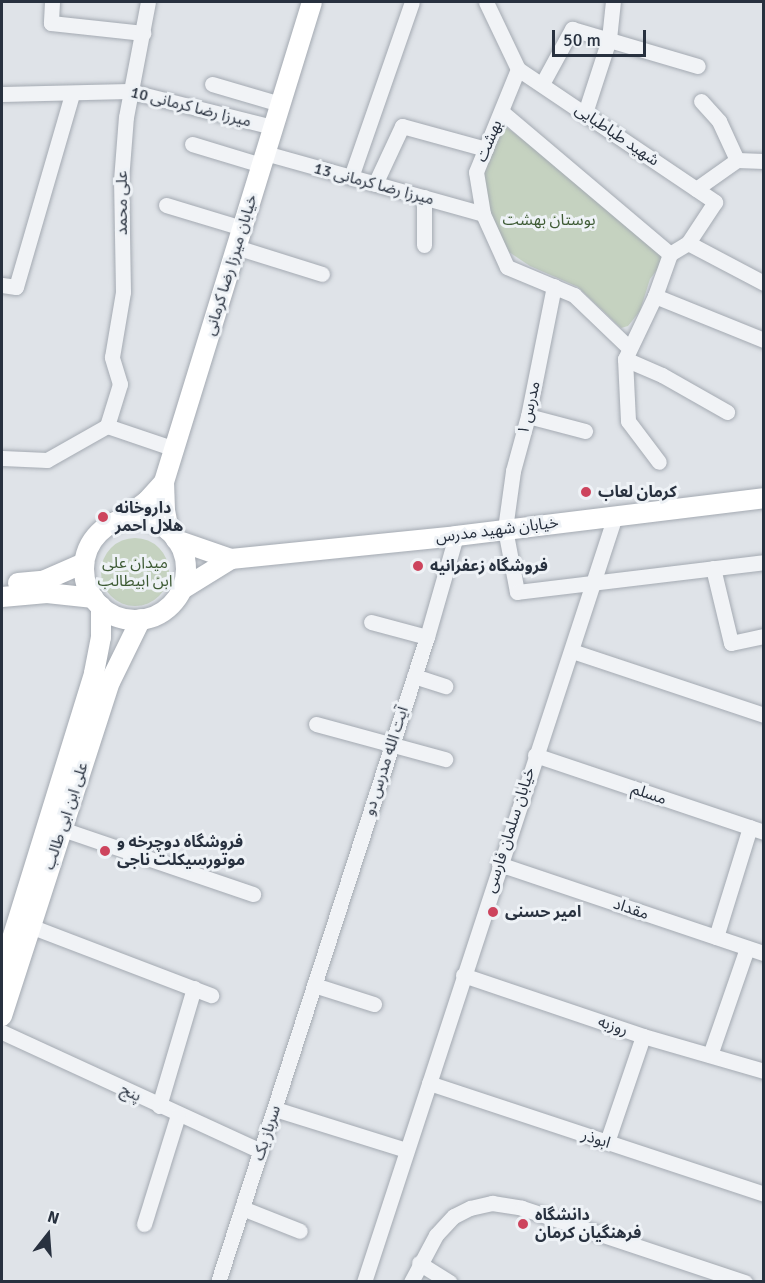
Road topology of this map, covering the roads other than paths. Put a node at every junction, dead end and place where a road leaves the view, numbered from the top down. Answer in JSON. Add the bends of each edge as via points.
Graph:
{"nodes":[{"id":1,"x":52,"y":2,"type":"edge"},
{"id":2,"x":148,"y":2,"type":"edge"},
{"id":3,"x":312,"y":2,"type":"edge"},
{"id":4,"x":412,"y":2,"type":"edge"},
{"id":5,"x":486,"y":2,"type":"edge"},
{"id":6,"x":613,"y":2,"type":"edge"},
{"id":7,"x":143,"y":33,"type":"junction"},
{"id":8,"x":609,"y":39,"type":"junction"},
{"id":9,"x":698,"y":66,"type":"dead end"},
{"id":10,"x":518,"y":69,"type":"junction"},
{"id":11,"x":212,"y":84,"type":"dead end"},
{"id":12,"x":542,"y":84,"type":"junction"},
{"id":13,"x":129,"y":91,"type":"junction"},
{"id":14,"x":2,"y":94,"type":"edge"},
{"id":15,"x":72,"y":94,"type":"junction"},
{"id":16,"x":701,"y":101,"type":"dead end"},
{"id":17,"x":280,"y":104,"type":"junction"},
{"id":18,"x":501,"y":112,"type":"junction"},
{"id":19,"x":585,"y":113,"type":"junction"},
{"id":20,"x":272,"y":127,"type":"junction"},
{"id":21,"x":192,"y":144,"type":"dead end"},
{"id":22,"x":486,"y":149,"type":"junction"},
{"id":23,"x":263,"y":159,"type":"junction"},
{"id":24,"x":737,"y":160,"type":"junction"},
{"id":25,"x":764,"y":161,"type":"edge"},
{"id":26,"x":351,"y":177,"type":"junction"},
{"id":27,"x":375,"y":184,"type":"junction"},
{"id":28,"x":696,"y":189,"type":"junction"},
{"id":29,"x":424,"y":197,"type":"junction"},
{"id":30,"x":166,"y":205,"type":"dead end"},
{"id":31,"x":483,"y":214,"type":"junction"},
{"id":32,"x":242,"y":228,"type":"junction"},
{"id":33,"x":687,"y":243,"type":"junction"},
{"id":34,"x":424,"y":245,"type":"dead end"},
{"id":35,"x":236,"y":247,"type":"junction"},
{"id":36,"x":669,"y":254,"type":"junction"},
{"id":37,"x":322,"y":274,"type":"dead end"},
{"id":38,"x":764,"y":283,"type":"edge"},
{"id":39,"x":2,"y":285,"type":"edge"},
{"id":40,"x":554,"y":286,"type":"junction"},
{"id":41,"x":655,"y":296,"type":"junction"},
{"id":42,"x":764,"y":340,"type":"edge"},
{"id":43,"x":627,"y":353,"type":"junction"},
{"id":44,"x":727,"y":412,"type":"dead end"},
{"id":45,"x":528,"y":416,"type":"junction"},
{"id":46,"x":107,"y":426,"type":"junction"},
{"id":47,"x":585,"y":431,"type":"dead end"},
{"id":48,"x":175,"y":449,"type":"junction"},
{"id":49,"x":2,"y":458,"type":"edge"},
{"id":50,"x":659,"y":462,"type":"dead end"},
{"id":51,"x":164,"y":482,"type":"junction"},
{"id":52,"x":764,"y":498,"type":"edge"},
{"id":53,"x":615,"y":516,"type":"junction"},
{"id":54,"x":123,"y":519,"type":"junction"},
{"id":55,"x":505,"y":529,"type":"junction"},
{"id":56,"x":173,"y":536,"type":"junction"},
{"id":57,"x":456,"y":536,"type":"junction"},
{"id":58,"x":231,"y":559,"type":"junction"},
{"id":59,"x":764,"y":562,"type":"edge"},
{"id":60,"x":84,"y":563,"type":"junction"},
{"id":61,"x":713,"y":568,"type":"junction"},
{"id":62,"x":596,"y":581,"type":"junction"},
{"id":63,"x":2,"y":584,"type":"edge"},
{"id":64,"x":181,"y":590,"type":"junction"},
{"id":65,"x":2,"y":597,"type":"edge"},
{"id":66,"x":98,"y":602,"type":"junction"},
{"id":67,"x":141,"y":619,"type":"junction"},
{"id":68,"x":370,"y":622,"type":"dead end"},
{"id":69,"x":764,"y":636,"type":"edge"},
{"id":70,"x":427,"y":637,"type":"junction"},
{"id":71,"x":572,"y":651,"type":"junction"},
{"id":72,"x":414,"y":676,"type":"junction"},
{"id":73,"x":445,"y":686,"type":"dead end"},
{"id":74,"x":764,"y":715,"type":"edge"},
{"id":75,"x":316,"y":724,"type":"dead end"},
{"id":76,"x":392,"y":744,"type":"junction"},
{"id":77,"x":535,"y":755,"type":"junction"},
{"id":78,"x":446,"y":759,"type":"dead end"},
{"id":79,"x":62,"y":829,"type":"junction"},
{"id":80,"x":757,"y":830,"type":"edge"},
{"id":81,"x":499,"y":864,"type":"junction"},
{"id":82,"x":253,"y":894,"type":"dead end"},
{"id":83,"x":30,"y":926,"type":"junction"},
{"id":84,"x":716,"y":937,"type":"junction"},
{"id":85,"x":747,"y":948,"type":"junction"},
{"id":86,"x":764,"y":953,"type":"edge"},
{"id":87,"x":2,"y":971,"type":"edge"},
{"id":88,"x":463,"y":975,"type":"junction"},
{"id":89,"x":314,"y":985,"type":"junction"},
{"id":90,"x":194,"y":988,"type":"junction"},
{"id":91,"x":211,"y":995,"type":"dead end"},
{"id":92,"x":374,"y":1004,"type":"dead end"},
{"id":93,"x":2,"y":1016,"type":"edge"},
{"id":94,"x":2,"y":1032,"type":"edge"},
{"id":95,"x":643,"y":1036,"type":"junction"},
{"id":96,"x":710,"y":1055,"type":"junction"},
{"id":97,"x":764,"y":1071,"type":"edge"},
{"id":98,"x":429,"y":1083,"type":"junction"},
{"id":99,"x":159,"y":1106,"type":"junction"},
{"id":100,"x":275,"y":1109,"type":"junction"},
{"id":101,"x":178,"y":1115,"type":"junction"},
{"id":102,"x":607,"y":1142,"type":"junction"},
{"id":103,"x":406,"y":1150,"type":"junction"},
{"id":104,"x":261,"y":1151,"type":"junction"},
{"id":105,"x":764,"y":1194,"type":"edge"},
{"id":106,"x":242,"y":1208,"type":"junction"},
{"id":107,"x":144,"y":1224,"type":"dead end"},
{"id":108,"x":300,"y":1231,"type":"dead end"},
{"id":109,"x":419,"y":1263,"type":"junction"},
{"id":110,"x":219,"y":1281,"type":"edge"},
{"id":111,"x":364,"y":1281,"type":"edge"},
{"id":112,"x":411,"y":1281,"type":"edge"},
{"id":113,"x":450,"y":1281,"type":"edge"},
{"id":114,"x":745,"y":1281,"type":"edge"}],
"edges":[{"from":1,"to":7,"type":"street","via":[[51,22]]},
{"from":2,"to":7,"type":"street","name":"علی محمد"},
{"from":3,"to":17,"type":"main road","name":"خیابان میرزا رضا کرمانی"},
{"from":4,"to":26,"type":"street"},
{"from":5,"to":10,"type":"street"},
{"from":6,"to":8,"type":"street"},
{"from":7,"to":13,"type":"street","name":"علی محمد"},
{"from":8,"to":9,"type":"street"},
{"from":8,"to":12,"type":"street","via":[[572,29]]},
{"from":8,"to":19,"type":"street"},
{"from":10,"to":12,"type":"street","name":"شهید طباطبایی"},
{"from":10,"to":18,"type":"street","name":"بهشت"},
{"from":11,"to":17,"type":"street"},
{"from":12,"to":19,"type":"street","name":"شهید طباطبایی"},
{"from":13,"to":15,"type":"street","name":"میرزا رضا کرمانی 10"},
{"from":13,"to":20,"type":"street","name":"میرزا رضا کرمانی 10"},
{"from":13,"to":46,"type":"street","name":"علی محمد","via":[[121,180],[123,292],[112,357],[120,384]]},
{"from":14,"to":15,"type":"street","name":"میرزا رضا کرمانی 10"},
{"from":15,"to":39,"type":"street","via":[[16,287]]},
{"from":16,"to":24,"type":"street","via":[[719,121]]},
{"from":17,"to":20,"type":"main road","name":"خیابان میرزا رضا کرمانی"},
{"from":18,"to":22,"type":"street","name":"بهشت"},
{"from":18,"to":36,"type":"street"},
{"from":19,"to":28,"type":"street","name":"شهید طباطبایی"},
{"from":20,"to":23,"type":"main road","name":"خیابان میرزا رضا کرمانی"},
{"from":21,"to":23,"type":"street","name":"میرزا رضا کرمانی 13"},
{"from":22,"to":27,"type":"street","via":[[402,126]]},
{"from":22,"to":31,"type":"street","name":"بهشت","via":[[476,172]]},
{"from":23,"to":26,"type":"street","name":"میرزا رضا کرمانی 13"},
{"from":23,"to":32,"type":"main road","name":"خیابان میرزا رضا کرمانی"},
{"from":24,"to":25,"type":"street"},
{"from":24,"to":28,"type":"street"},
{"from":26,"to":27,"type":"street","name":"میرزا رضا کرمانی 13"},
{"from":27,"to":29,"type":"street","name":"میرزا رضا کرمانی 13"},
{"from":28,"to":33,"type":"street","name":"شهید طباطبایی","via":[[715,202]]},
{"from":29,"to":31,"type":"street","name":"میرزا رضا کرمانی 13"},
{"from":29,"to":34,"type":"street"},
{"from":30,"to":32,"type":"street"},
{"from":31,"to":40,"type":"street","name":"بهشت","via":[[507,267]]},
{"from":32,"to":35,"type":"main road","name":"خیابان میرزا رضا کرمانی"},
{"from":33,"to":36,"type":"street"},
{"from":33,"to":38,"type":"street"},
{"from":35,"to":37,"type":"street"},
{"from":35,"to":48,"type":"main road","name":"خیابان میرزا رضا کرمانی"},
{"from":36,"to":41,"type":"street"},
{"from":40,"to":43,"type":"street","name":"بهشت","via":[[574,295]]},
{"from":40,"to":45,"type":"street","name":"مدرس ۱"},
{"from":41,"to":42,"type":"street"},
{"from":41,"to":43,"type":"street"},
{"from":43,"to":44,"type":"street"},
{"from":43,"to":50,"type":"street","via":[[628,421]]},
{"from":45,"to":47,"type":"street"},
{"from":45,"to":55,"type":"street","name":"مدرس ۱","via":[[513,471]]},
{"from":46,"to":48,"type":"street"},
{"from":46,"to":49,"type":"street","via":[[46,460]]},
{"from":48,"to":51,"type":"main road","name":"خیابان میرزا رضا کرمانی"},
{"from":51,"to":54,"type":"main road"},
{"from":51,"to":56,"type":"main road","name":"خیابان میرزا رضا کرمانی","via":[[165,510]]},
{"from":52,"to":53,"type":"main road","name":"خیابان شهید مدرس"},
{"from":53,"to":55,"type":"main road","name":"خیابان شهید مدرس"},
{"from":53,"to":62,"type":"street","name":"خیابان سلمان فارسی"},
{"from":54,"to":56,"type":"main road","via":[[148,520]]},
{"from":54,"to":60,"type":"main road","via":[[94,538]]},
{"from":55,"to":57,"type":"main road","name":"خیابان شهید مدرس"},
{"from":55,"to":62,"type":"street","name":"مدرس ۱","via":[[517,591]]},
{"from":56,"to":58,"type":"main road","name":"خیابان شهید مدرس"},
{"from":56,"to":64,"type":"main road","via":[[182,549],[186,569]]},
{"from":57,"to":58,"type":"main road","name":"خیابان شهید مدرس"},
{"from":57,"to":70,"type":"street","name":"آیت الله مدرس دو"},
{"from":58,"to":64,"type":"main road","name":"خیابان شهید مدرس"},
{"from":59,"to":61,"type":"street"},
{"from":60,"to":63,"type":"main road","via":[[43,580]]},
{"from":60,"to":66,"type":"main road","via":[[86,582]]},
{"from":61,"to":62,"type":"street"},
{"from":61,"to":69,"type":"street","via":[[731,643]]},
{"from":62,"to":71,"type":"street","name":"خیابان سلمان فارسی"},
{"from":64,"to":67,"type":"main road","via":[[161,612]]},
{"from":65,"to":66,"type":"main road","via":[[47,593]]},
{"from":66,"to":67,"type":"main road","via":[[113,614]]},
{"from":66,"to":87,"type":"main road","name":"علی ابن ابی طالب","via":[[101,637],[94,673]]},
{"from":67,"to":79,"type":"main road","name":"علی ابن ابی طالب","via":[[110,682]]},
{"from":68,"to":70,"type":"street"},
{"from":70,"to":72,"type":"street","name":"آیت الله مدرس دو"},
{"from":71,"to":74,"type":"street"},
{"from":71,"to":77,"type":"street","name":"خیابان سلمان فارسی"},
{"from":72,"to":73,"type":"street"},
{"from":72,"to":76,"type":"street","name":"آیت الله مدرس دو"},
{"from":75,"to":76,"type":"street"},
{"from":76,"to":78,"type":"street"},
{"from":76,"to":89,"type":"street","name":"آیت الله مدرس دو"},
{"from":77,"to":80,"type":"street","name":"مسلم"},
{"from":77,"to":81,"type":"street","name":"خیابان سلمان فارسی"},
{"from":79,"to":82,"type":"street"},
{"from":79,"to":83,"type":"main road","name":"علی ابن ابی طالب"},
{"from":80,"to":84,"type":"street"},
{"from":81,"to":84,"type":"street","name":"مقداد"},
{"from":81,"to":88,"type":"street","name":"خیابان سلمان فارسی"},
{"from":83,"to":90,"type":"street"},
{"from":83,"to":93,"type":"main road","name":"علی ابن ابی طالب"},
{"from":84,"to":85,"type":"street","name":"مقداد"},
{"from":85,"to":86,"type":"street","name":"مقداد"},
{"from":85,"to":96,"type":"street"},
{"from":88,"to":95,"type":"street","name":"روزبه"},
{"from":88,"to":98,"type":"street","name":"خیابان سلمان فارسی"},
{"from":89,"to":92,"type":"street"},
{"from":89,"to":100,"type":"street","name":"سرباز یک"},
{"from":90,"to":91,"type":"street"},
{"from":90,"to":99,"type":"street"},
{"from":94,"to":99,"type":"street","name":"پنج"},
{"from":95,"to":96,"type":"street","name":"روزبه"},
{"from":95,"to":102,"type":"street"},
{"from":96,"to":97,"type":"street","name":"روزبه"},
{"from":98,"to":102,"type":"street","name":"ابوذر"},
{"from":98,"to":103,"type":"street","name":"خیابان سلمان فارسی"},
{"from":99,"to":101,"type":"street","name":"پنج"},
{"from":100,"to":103,"type":"street"},
{"from":100,"to":104,"type":"street","name":"سرباز یک"},
{"from":101,"to":104,"type":"street","name":"پنج"},
{"from":101,"to":107,"type":"street"},
{"from":102,"to":105,"type":"street","name":"ابوذر"},
{"from":103,"to":111,"type":"street","name":"خیابان سلمان فارسی"},
{"from":104,"to":106,"type":"street","name":"سرباز یک"},
{"from":106,"to":108,"type":"street"},
{"from":106,"to":110,"type":"street","name":"سرباز یک"},
{"from":109,"to":112,"type":"street"},
{"from":109,"to":113,"type":"street"},
{"from":109,"to":114,"type":"street","via":[[436,1235],[454,1216],[492,1203],[522,1208]]}]}
